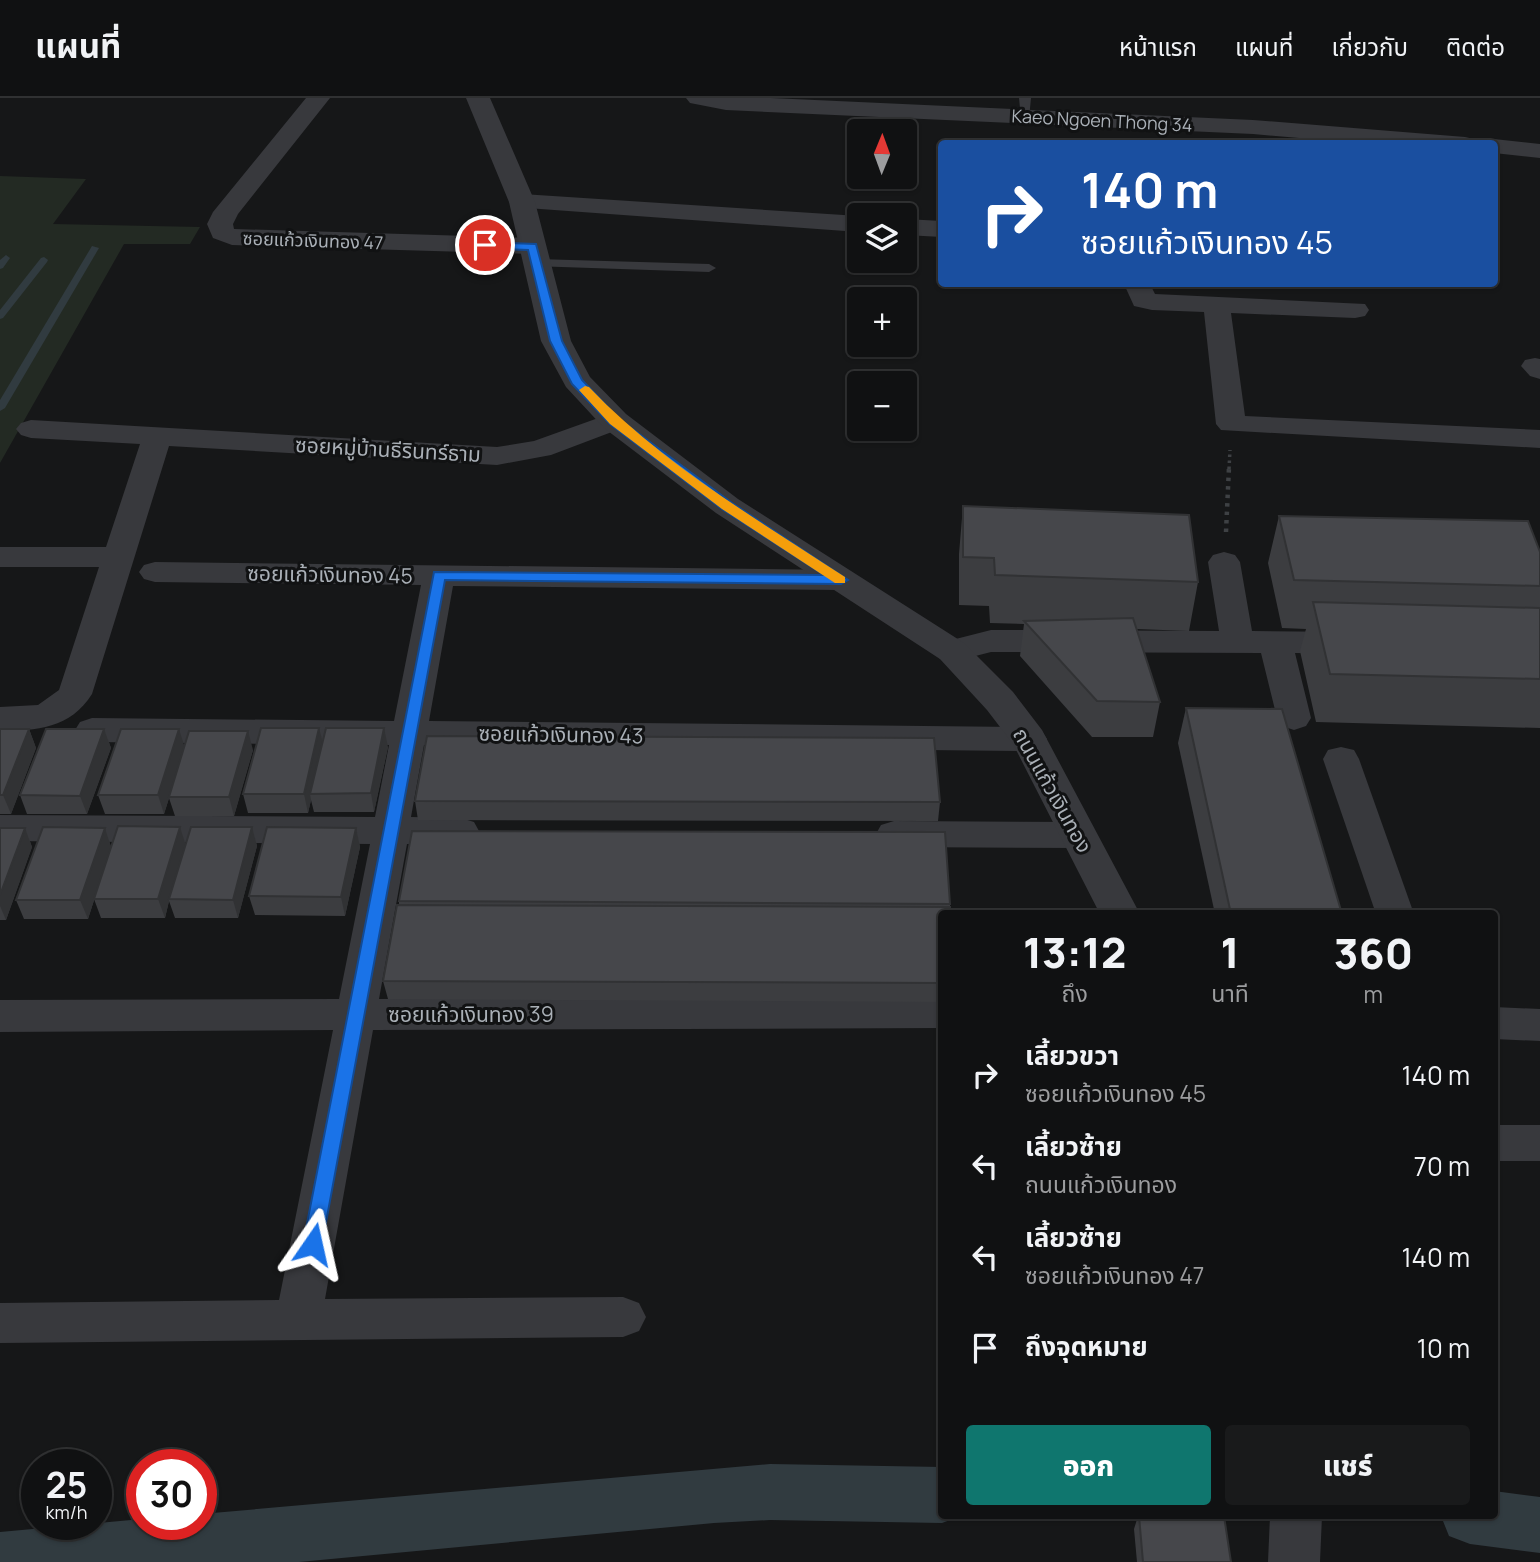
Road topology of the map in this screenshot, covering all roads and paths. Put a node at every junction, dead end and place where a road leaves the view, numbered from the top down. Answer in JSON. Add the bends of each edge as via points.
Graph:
{"nodes":[{"id":1,"x":318,"y":98,"type":"edge"},
{"id":2,"x":478,"y":98,"type":"edge"},
{"id":3,"x":698,"y":98,"type":"edge"},
{"id":4,"x":1025,"y":107,"type":"edge"},
{"id":5,"x":1113,"y":132,"type":"edge"},
{"id":6,"x":1433,"y":140,"type":"edge"},
{"id":7,"x":1498,"y":146,"type":"edge"},
{"id":8,"x":1540,"y":151,"type":"edge"},
{"id":9,"x":522,"y":202,"type":"junction"},
{"id":10,"x":847,"y":223,"type":"edge"},
{"id":11,"x":917,"y":228,"type":"edge"},
{"id":12,"x":938,"y":229,"type":"edge"},
{"id":13,"x":534,"y":255,"type":"junction"},
{"id":14,"x":709,"y":268,"type":"dead end"},
{"id":15,"x":1138,"y":287,"type":"edge"},
{"id":16,"x":1211,"y":305,"type":"junction"},
{"id":17,"x":1355,"y":310,"type":"dead end"},
{"id":18,"x":615,"y":421,"type":"junction"},
{"id":19,"x":1231,"y":424,"type":"junction"},
{"id":20,"x":31,"y":429,"type":"dead end"},
{"id":21,"x":157,"y":436,"type":"junction"},
{"id":22,"x":1540,"y":439,"type":"edge"},
{"id":23,"x":0,"y":557,"type":"edge"},
{"id":24,"x":118,"y":557,"type":"junction"},
{"id":25,"x":1224,"y":562,"type":"joint"},
{"id":26,"x":155,"y":572,"type":"dead end"},
{"id":27,"x":439,"y":575,"type":"junction"},
{"id":28,"x":841,"y":580,"type":"junction"},
{"id":29,"x":1237,"y":642,"type":"junction"},
{"id":30,"x":1275,"y":642,"type":"junction"},
{"id":31,"x":1387,"y":643,"type":"edge"},
{"id":32,"x":952,"y":651,"type":"junction"},
{"id":33,"x":1294,"y":718,"type":"dead end"},
{"id":34,"x":0,"y":719,"type":"edge"},
{"id":35,"x":92,"y":730,"type":"edge"},
{"id":36,"x":410,"y":733,"type":"junction"},
{"id":37,"x":1029,"y":739,"type":"junction"},
{"id":38,"x":1341,"y":759,"type":"dead end"},
{"id":39,"x":0,"y":828,"type":"edge"},
{"id":40,"x":391,"y":831,"type":"junction"},
{"id":41,"x":500,"y":831,"type":"edge"},
{"id":42,"x":858,"y":833,"type":"edge"},
{"id":43,"x":1078,"y":835,"type":"junction"},
{"id":44,"x":1118,"y":910,"type":"edge"},
{"id":45,"x":1394,"y":910,"type":"edge"},
{"id":46,"x":938,"y":1012,"type":"edge"},
{"id":47,"x":356,"y":1014,"type":"junction"},
{"id":48,"x":0,"y":1016,"type":"edge"},
{"id":49,"x":1498,"y":1023,"type":"edge"},
{"id":50,"x":1540,"y":1025,"type":"edge"},
{"id":51,"x":1498,"y":1143,"type":"edge"},
{"id":52,"x":1540,"y":1143,"type":"edge"},
{"id":53,"x":623,"y":1317,"type":"dead end"},
{"id":54,"x":298,"y":1320,"type":"junction"},
{"id":55,"x":0,"y":1323,"type":"edge"}],
"edges":[{"from":1,"to":13,"type":"street","name":"ซอยแก้วเงินทอง 47","via":[[226,212],[220,224],[222,233]]},
{"from":2,"to":9,"type":"street","name":"ถนนแก้วเงินทอง"},
{"from":3,"to":4,"type":"street","name":"Kaeo Ngoen Thong 34","via":[[726,103]]},
{"from":4,"to":5,"type":"street","name":"Kaeo Ngoen Thong 34"},
{"from":5,"to":6,"type":"street","name":"Kaeo Ngoen Thong 34","via":[[1251,117]]},
{"from":7,"to":8,"type":"street"},
{"from":9,"to":10,"type":"street"},
{"from":9,"to":13,"type":"street","name":"ถนนแก้วเงินทอง"},
{"from":11,"to":12,"type":"street"},
{"from":13,"to":14,"type":"lane"},
{"from":13,"to":18,"type":"street","name":"ถนนแก้วเงินทอง","via":[[556,341],[577,381]]},
{"from":15,"to":16,"type":"street","via":[[1143,300]]},
{"from":16,"to":17,"type":"street"},
{"from":16,"to":19,"type":"street","via":[[1217,309]]},
{"from":18,"to":21,"type":"street","name":"ซอยหมู่บ้านธีรินทร์ธาม","via":[[540,449],[497,456]]},
{"from":18,"to":28,"type":"street","name":"ถนนแก้วเงินทอง","via":[[727,506]]},
{"from":19,"to":22,"type":"street"},
{"from":19,"to":25,"type":"path"},
{"from":20,"to":21,"type":"street","name":"ซอยหมู่บ้านธีรินทร์ธาม"},
{"from":21,"to":24,"type":"street"},
{"from":23,"to":24,"type":"street"},
{"from":24,"to":34,"type":"street","via":[[75,694],[62,710],[36,719]]},
{"from":25,"to":29,"type":"street"},
{"from":26,"to":27,"type":"street","name":"ซอยแก้วเงินทอง 45"},
{"from":27,"to":28,"type":"street","name":"ซอยแก้วเงินทอง 45"},
{"from":27,"to":36,"type":"street"},
{"from":28,"to":32,"type":"street","name":"ถนนแก้วเงินทอง"},
{"from":29,"to":30,"type":"street"},
{"from":29,"to":32,"type":"street","via":[[991,641]]},
{"from":30,"to":31,"type":"street"},
{"from":30,"to":33,"type":"street"},
{"from":32,"to":37,"type":"street","name":"ถนนแก้วเงินทอง"},
{"from":35,"to":36,"type":"street","name":"ซอยแก้วเงินทอง 43"},
{"from":36,"to":37,"type":"street","name":"ซอยแก้วเงินทอง 43"},
{"from":36,"to":40,"type":"street"},
{"from":37,"to":43,"type":"street","name":"ถนนแก้วเงินทอง"},
{"from":38,"to":45,"type":"street"},
{"from":39,"to":40,"type":"street"},
{"from":40,"to":41,"type":"street"},
{"from":40,"to":47,"type":"street"},
{"from":42,"to":43,"type":"street"},
{"from":43,"to":44,"type":"street","name":"ถนนแก้วเงินทอง"},
{"from":46,"to":47,"type":"street","name":"ซอยแก้วเงินทอง 39"},
{"from":47,"to":48,"type":"street","name":"ซอยแก้วเงินทอง 39"},
{"from":47,"to":54,"type":"street"},
{"from":49,"to":50,"type":"street"},
{"from":51,"to":52,"type":"street"},
{"from":53,"to":54,"type":"street"},
{"from":54,"to":55,"type":"street"}]}
